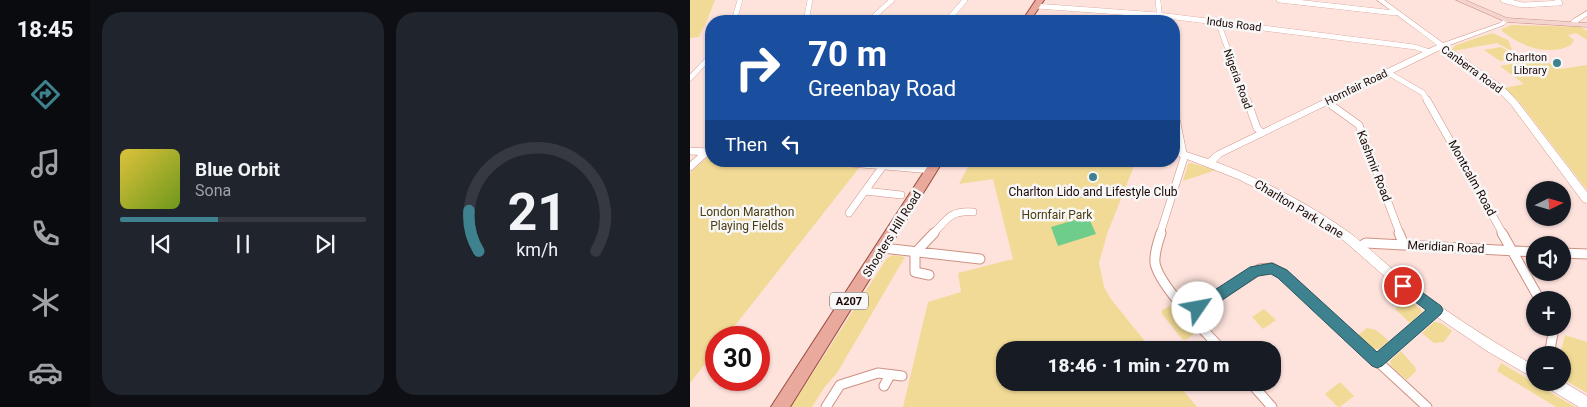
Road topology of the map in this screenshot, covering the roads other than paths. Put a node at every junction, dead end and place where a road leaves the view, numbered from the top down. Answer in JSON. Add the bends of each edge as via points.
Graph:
{"nodes":[{"id":1,"x":740,"y":0,"type":"edge"},
{"id":2,"x":810,"y":0,"type":"edge"},
{"id":3,"x":892,"y":0,"type":"edge"},
{"id":4,"x":965,"y":0,"type":"edge"},
{"id":5,"x":1158,"y":0,"type":"edge"},
{"id":6,"x":1279,"y":0,"type":"edge"},
{"id":7,"x":1380,"y":0,"type":"edge"},
{"id":8,"x":1459,"y":0,"type":"edge"},
{"id":9,"x":1503,"y":0,"type":"edge"},
{"id":10,"x":1557,"y":0,"type":"edge"},
{"id":11,"x":1546,"y":2,"type":"edge"},
{"id":12,"x":1038,"y":3,"type":"edge"},
{"id":13,"x":1395,"y":13,"type":"junction"},
{"id":14,"x":736,"y":15,"type":"edge"},
{"id":15,"x":807,"y":15,"type":"edge"},
{"id":16,"x":876,"y":15,"type":"edge"},
{"id":17,"x":952,"y":15,"type":"edge"},
{"id":18,"x":1030,"y":15,"type":"edge"},
{"id":19,"x":1159,"y":15,"type":"joint"},
{"id":20,"x":1586,"y":16,"type":"edge"},
{"id":21,"x":1180,"y":17,"type":"edge"},
{"id":22,"x":1506,"y":20,"type":"junction"},
{"id":23,"x":1218,"y":22,"type":"junction"},
{"id":24,"x":1576,"y":24,"type":"junction"},
{"id":25,"x":1587,"y":25,"type":"edge"},
{"id":26,"x":1441,"y":46,"type":"junction"},
{"id":27,"x":1430,"y":52,"type":"junction"},
{"id":28,"x":705,"y":62,"type":"edge"},
{"id":29,"x":1387,"y":72,"type":"junction"},
{"id":30,"x":690,"y":78,"type":"edge"},
{"id":31,"x":1326,"y":102,"type":"junction"},
{"id":32,"x":1262,"y":133,"type":"junction"},
{"id":33,"x":1180,"y":136,"type":"edge"},
{"id":34,"x":690,"y":151,"type":"edge"},
{"id":35,"x":705,"y":151,"type":"edge"},
{"id":36,"x":1180,"y":153,"type":"edge"},
{"id":37,"x":1184,"y":154,"type":"junction"},
{"id":38,"x":705,"y":155,"type":"edge"},
{"id":39,"x":1211,"y":162,"type":"junction"},
{"id":40,"x":690,"y":167,"type":"edge"},
{"id":41,"x":882,"y":167,"type":"edge"},
{"id":42,"x":934,"y":167,"type":"edge"},
{"id":43,"x":866,"y":191,"type":"junction"},
{"id":44,"x":901,"y":194,"type":"dead end"},
{"id":45,"x":1587,"y":199,"type":"edge"},
{"id":46,"x":973,"y":212,"type":"dead end"},
{"id":47,"x":849,"y":213,"type":"dead end"},
{"id":48,"x":1404,"y":245,"type":"junction"},
{"id":49,"x":1359,"y":247,"type":"junction"},
{"id":50,"x":883,"y":248,"type":"junction"},
{"id":51,"x":1512,"y":250,"type":"junction"},
{"id":52,"x":1526,"y":251,"type":"edge"},
{"id":53,"x":914,"y":253,"type":"junction"},
{"id":54,"x":1571,"y":253,"type":"edge"},
{"id":55,"x":1587,"y":254,"type":"edge"},
{"id":56,"x":980,"y":259,"type":"dead end"},
{"id":57,"x":929,"y":275,"type":"dead end"},
{"id":58,"x":1535,"y":291,"type":"edge"},
{"id":59,"x":1436,"y":310,"type":"junction"},
{"id":60,"x":1190,"y":314,"type":"junction"},
{"id":61,"x":1214,"y":341,"type":"edge"},
{"id":62,"x":1377,"y":361,"type":"junction"},
{"id":63,"x":1526,"y":367,"type":"edge"},
{"id":64,"x":890,"y":375,"type":"junction"},
{"id":65,"x":902,"y":376,"type":"dead end"},
{"id":66,"x":884,"y":386,"type":"dead end"},
{"id":67,"x":1258,"y":391,"type":"edge"},
{"id":68,"x":1566,"y":391,"type":"edge"},
{"id":69,"x":1587,"y":404,"type":"edge"},
{"id":70,"x":780,"y":407,"type":"edge"},
{"id":71,"x":826,"y":407,"type":"edge"},
{"id":72,"x":1272,"y":407,"type":"edge"},
{"id":73,"x":1427,"y":407,"type":"edge"}],
"edges":[{"from":1,"to":14,"type":"street"},
{"from":2,"to":15,"type":"street"},
{"from":3,"to":16,"type":"street"},
{"from":4,"to":17,"type":"street"},
{"from":5,"to":19,"type":"street"},
{"from":6,"to":13,"type":"street"},
{"from":7,"to":13,"type":"street","name":"Canberra Road"},
{"from":8,"to":22,"type":"main road"},
{"from":9,"to":11,"type":"street","via":[[1522,5]]},
{"from":10,"to":11,"type":"street","via":[[1560,3]]},
{"from":12,"to":18,"type":"main road"},
{"from":12,"to":19,"type":"street","name":"Indus Road"},
{"from":13,"to":26,"type":"street","name":"Canberra Road"},
{"from":20,"to":24,"type":"street","via":[[1574,21]]},
{"from":21,"to":23,"type":"street","name":"Indus Road"},
{"from":22,"to":24,"type":"main road"},
{"from":22,"to":26,"type":"street","name":"Hornfair Road"},
{"from":23,"to":27,"type":"street","name":"Indus Road","via":[[1416,47]]},
{"from":23,"to":32,"type":"street","name":"Nigeria Road","via":[[1257,128]]},
{"from":24,"to":25,"type":"main road"},
{"from":26,"to":27,"type":"street","name":"Hornfair Road"},
{"from":26,"to":45,"type":"street","name":"Canberra Road","via":[[1509,97]]},
{"from":27,"to":29,"type":"street","name":"Hornfair Road"},
{"from":28,"to":30,"type":"street"},
{"from":29,"to":31,"type":"street","name":"Hornfair Road"},
{"from":29,"to":51,"type":"street","name":"Montcalm Road","via":[[1423,93]]},
{"from":31,"to":32,"type":"street","name":"Hornfair Road"},
{"from":31,"to":48,"type":"street","name":"Kashmir Road","via":[[1354,118],[1359,125]]},
{"from":32,"to":39,"type":"street","name":"Hornfair Road","via":[[1219,154]]},
{"from":33,"to":37,"type":"street"},
{"from":34,"to":35,"type":"street"},
{"from":36,"to":37,"type":"street","name":"Charlton Park Lane"},
{"from":37,"to":39,"type":"street","name":"Charlton Park Lane"},
{"from":37,"to":60,"type":"street","via":[[1156,248],[1155,263],[1161,280]]},
{"from":38,"to":40,"type":"street"},
{"from":39,"to":49,"type":"street","name":"Charlton Park Lane","via":[[1263,186],[1333,227]]},
{"from":41,"to":43,"type":"street"},
{"from":42,"to":50,"type":"main road","name":"Shooters Hill Road","number":"A207"},
{"from":43,"to":44,"type":"street"},
{"from":43,"to":47,"type":"street"},
{"from":46,"to":53,"type":"street","via":[[952,214]]},
{"from":48,"to":49,"type":"street","name":"Meridian Road","via":[[1366,243]]},
{"from":48,"to":51,"type":"street","name":"Meridian Road"},
{"from":49,"to":59,"type":"street","name":"Charlton Park Lane"},
{"from":50,"to":53,"type":"street"},
{"from":50,"to":70,"type":"main road","name":"Shooters Hill Road","number":"A207"},
{"from":51,"to":52,"type":"street","name":"Meridian Road"},
{"from":51,"to":58,"type":"street","name":"Montcalm Road"},
{"from":53,"to":56,"type":"street"},
{"from":53,"to":57,"type":"street","via":[[916,272]]},
{"from":54,"to":55,"type":"street"},
{"from":59,"to":62,"type":"street"},
{"from":59,"to":63,"type":"street","name":"Charlton Park Lane"},
{"from":60,"to":61,"type":"street"},
{"from":60,"to":62,"type":"street","via":[[1255,271],[1272,268],[1283,274]]},
{"from":62,"to":73,"type":"street"},
{"from":64,"to":65,"type":"street"},
{"from":64,"to":66,"type":"street"},
{"from":64,"to":71,"type":"street","via":[[878,373],[840,385]]},
{"from":67,"to":72,"type":"street"},
{"from":68,"to":69,"type":"street"}]}
